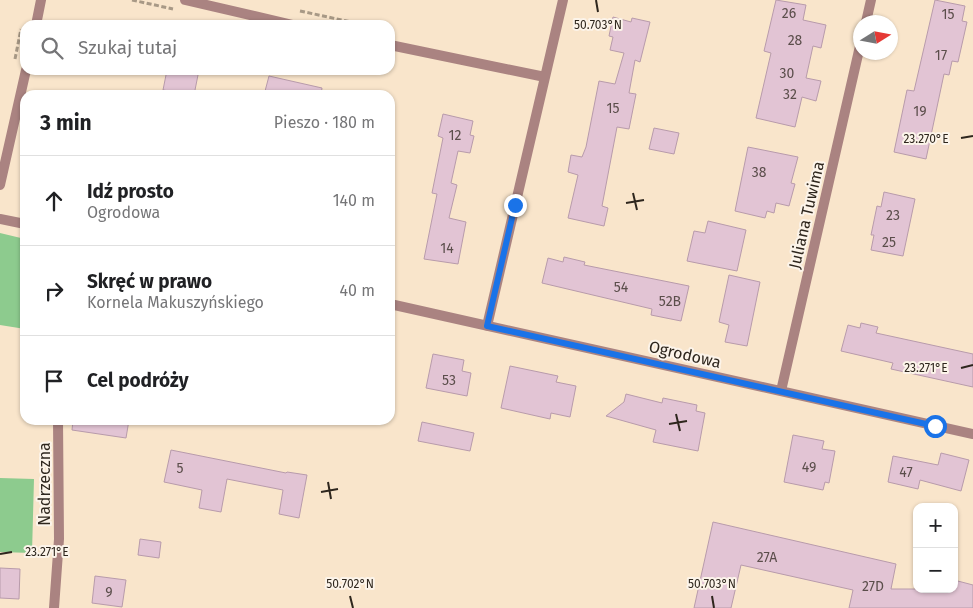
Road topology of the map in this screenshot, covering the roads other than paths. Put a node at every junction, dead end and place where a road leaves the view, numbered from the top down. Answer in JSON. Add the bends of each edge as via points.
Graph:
{"nodes":[{"id":1,"x":41,"y":0,"type":"edge"},
{"id":2,"x":184,"y":0,"type":"edge"},
{"id":3,"x":562,"y":0,"type":"edge"},
{"id":4,"x":871,"y":0,"type":"edge"},
{"id":5,"x":868,"y":15,"type":"edge"},
{"id":6,"x":37,"y":20,"type":"edge"},
{"id":7,"x":271,"y":20,"type":"edge"},
{"id":8,"x":395,"y":46,"type":"edge"},
{"id":9,"x":857,"y":60,"type":"edge"},
{"id":10,"x":25,"y":75,"type":"edge"},
{"id":11,"x":545,"y":77,"type":"junction"},
{"id":12,"x":21,"y":90,"type":"edge"},
{"id":13,"x":20,"y":97,"type":"edge"},
{"id":14,"x":0,"y":185,"type":"edge"},
{"id":15,"x":0,"y":218,"type":"edge"},
{"id":16,"x":20,"y":223,"type":"edge"},
{"id":17,"x":395,"y":305,"type":"edge"},
{"id":18,"x":487,"y":326,"type":"junction"},
{"id":19,"x":781,"y":391,"type":"junction"},
{"id":20,"x":58,"y":425,"type":"edge"},
{"id":21,"x":973,"y":434,"type":"edge"},
{"id":22,"x":54,"y":608,"type":"edge"}],
"edges":[{"from":1,"to":6,"type":"street"},
{"from":2,"to":7,"type":"street"},
{"from":3,"to":11,"type":"street"},
{"from":4,"to":5,"type":"street"},
{"from":8,"to":11,"type":"street"},
{"from":9,"to":19,"type":"street","name":"Juliana Tuwima"},
{"from":10,"to":12,"type":"street"},
{"from":11,"to":18,"type":"street"},
{"from":13,"to":14,"type":"street"},
{"from":15,"to":16,"type":"street"},
{"from":17,"to":18,"type":"street","name":"Ogrodowa"},
{"from":18,"to":19,"type":"street","name":"Ogrodowa"},
{"from":19,"to":21,"type":"street","name":"Ogrodowa"},
{"from":20,"to":22,"type":"street","name":"Nadrzeczna","via":[[59,538]]}]}
